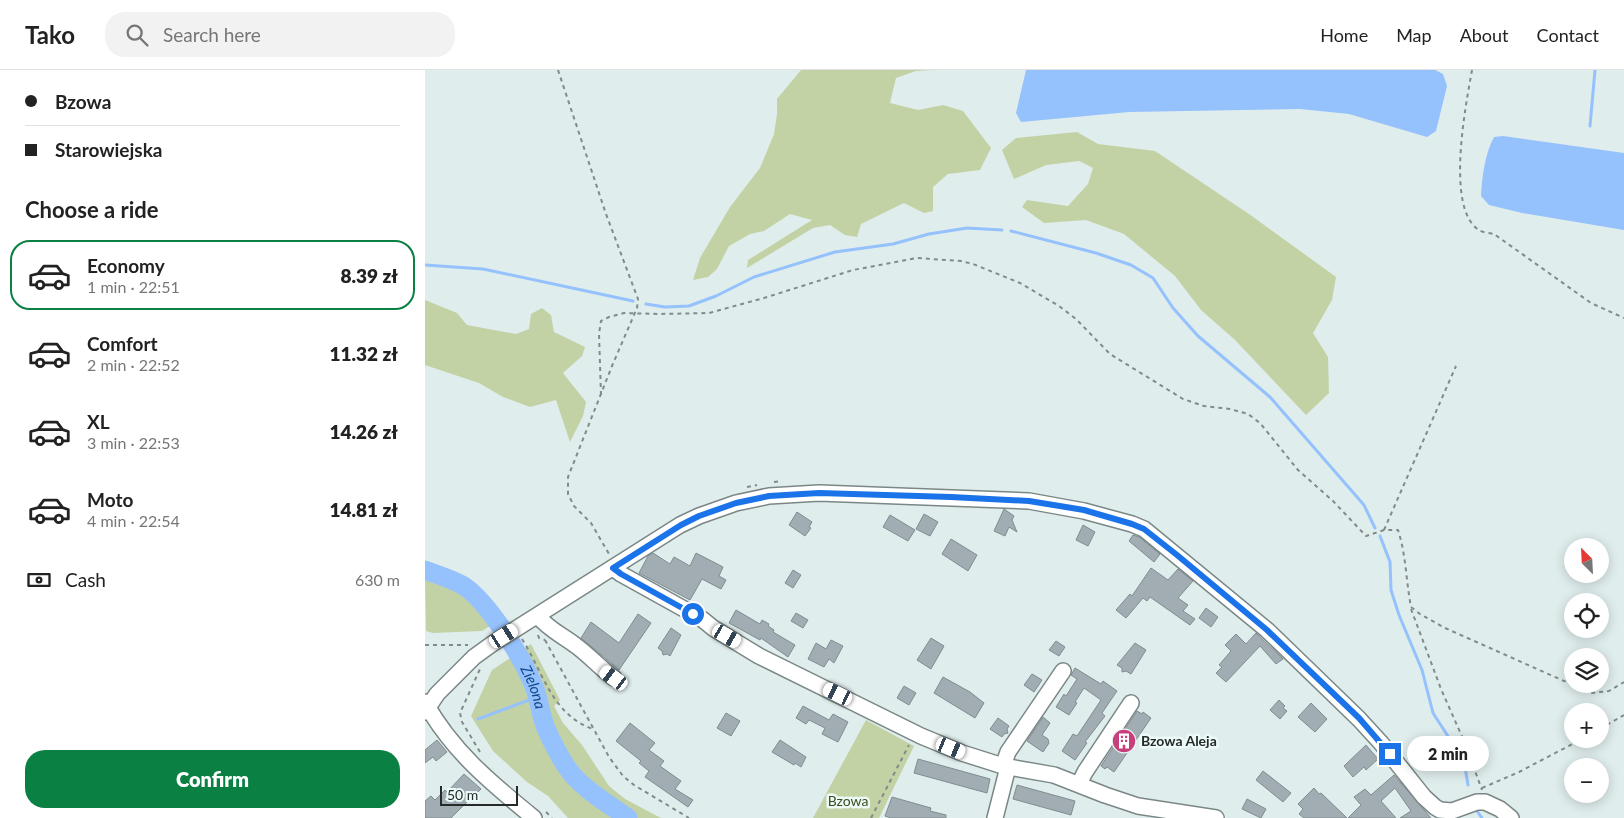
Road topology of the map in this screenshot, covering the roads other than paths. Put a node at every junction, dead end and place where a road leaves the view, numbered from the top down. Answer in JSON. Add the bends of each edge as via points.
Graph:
{"nodes":[{"id":1,"x":611,"y":561,"type":"junction"},
{"id":2,"x":535,"y":617,"type":"junction"},
{"id":3,"x":1063,"y":672,"type":"dead end"},
{"id":4,"x":614,"y":678,"type":"dead end"},
{"id":5,"x":1131,"y":703,"type":"dead end"},
{"id":6,"x":426,"y":707,"type":"edge"},
{"id":7,"x":1005,"y":766,"type":"junction"},
{"id":8,"x":1079,"y":784,"type":"junction"},
{"id":9,"x":539,"y":814,"type":"edge"},
{"id":10,"x":995,"y":818,"type":"edge"},
{"id":11,"x":1216,"y":818,"type":"edge"},
{"id":12,"x":1511,"y":818,"type":"edge"}],
"edges":[{"from":1,"to":2,"type":"street"},
{"from":1,"to":7,"type":"street","via":[[621,574],[702,619],[759,656],[915,733]]},
{"from":1,"to":12,"type":"street","via":[[699,516],[769,496],[819,493],[1029,501],[1084,510],[1132,524],[1151,534],[1267,630],[1359,718],[1424,797],[1440,810],[1452,811],[1485,802]]},
{"from":2,"to":4,"type":"street","via":[[576,645]]},
{"from":2,"to":6,"type":"street","via":[[474,657]]},
{"from":3,"to":7,"type":"street","via":[[1008,752]]},
{"from":5,"to":8,"type":"street"},
{"from":6,"to":9,"type":"street","via":[[462,753],[494,785]]},
{"from":7,"to":8,"type":"street","via":[[1054,775]]},
{"from":7,"to":10,"type":"street"},
{"from":8,"to":11,"type":"street","via":[[1138,806]]}]}
